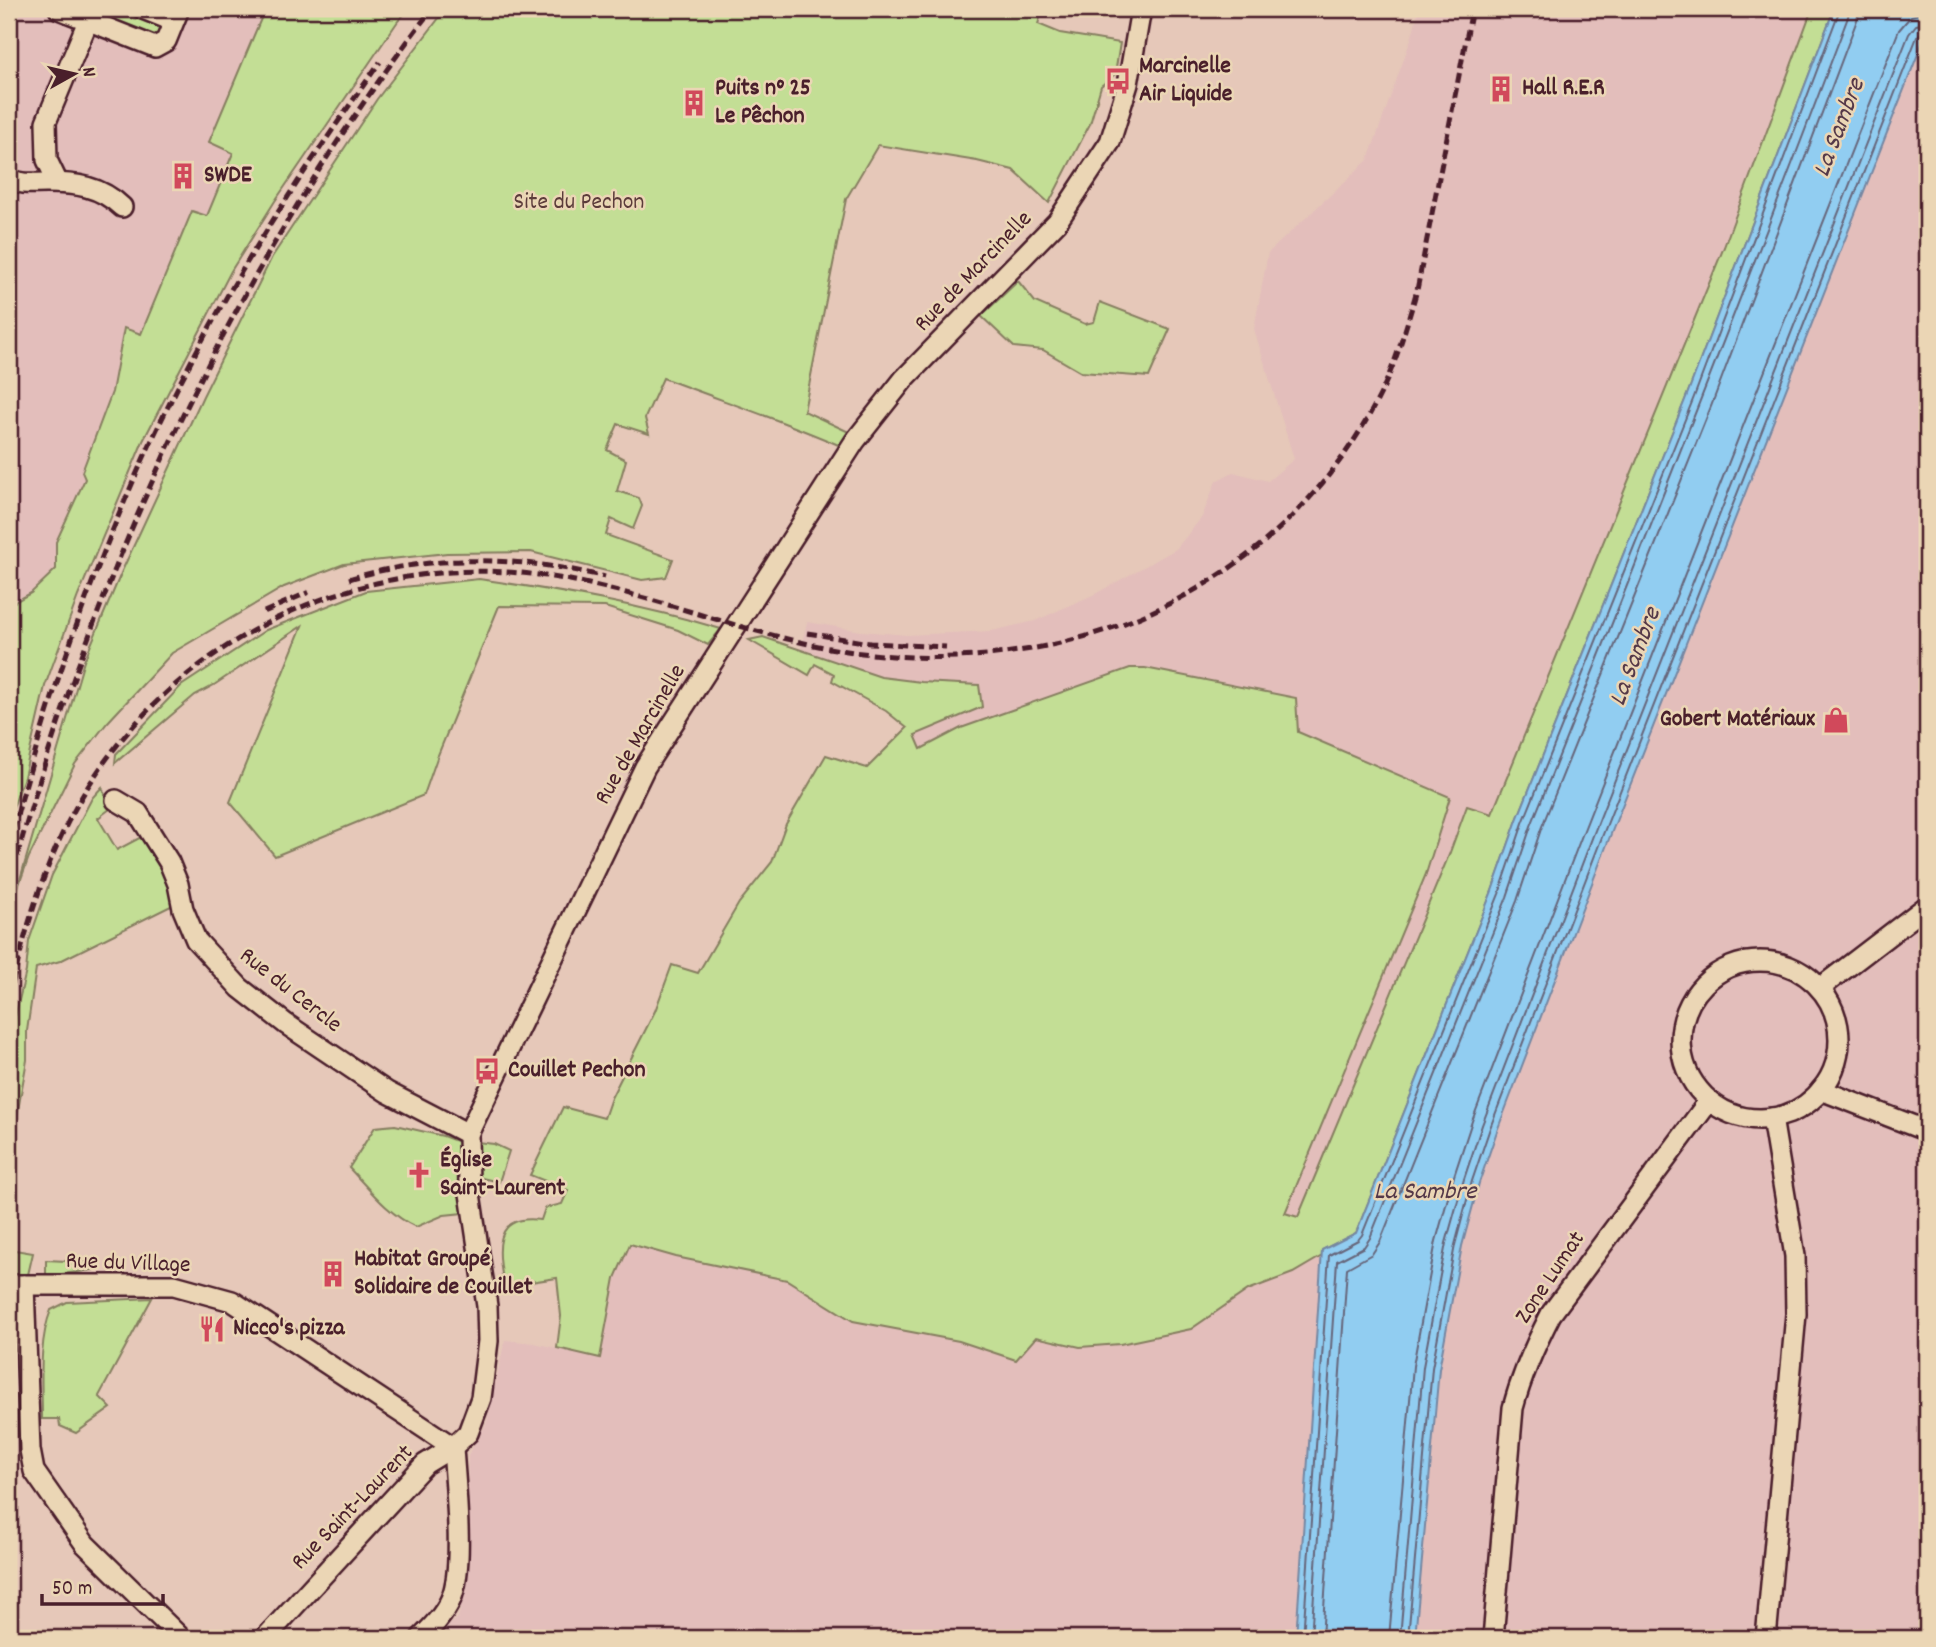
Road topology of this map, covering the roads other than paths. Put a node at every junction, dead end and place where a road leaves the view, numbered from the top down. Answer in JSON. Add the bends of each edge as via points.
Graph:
{"nodes":[{"id":1,"x":59,"y":9,"type":"edge"},
{"id":2,"x":143,"y":9,"type":"edge"},
{"id":3,"x":1141,"y":9,"type":"edge"},
{"id":4,"x":176,"y":15,"type":"edge"},
{"id":5,"x":88,"y":21,"type":"junction"},
{"id":6,"x":9,"y":179,"type":"edge"},
{"id":7,"x":58,"y":183,"type":"junction"},
{"id":8,"x":122,"y":207,"type":"dead end"},
{"id":9,"x":117,"y":800,"type":"dead end"},
{"id":10,"x":1927,"y":906,"type":"edge"},
{"id":11,"x":1820,"y":988,"type":"junction"},
{"id":12,"x":1821,"y":1090,"type":"junction"},
{"id":13,"x":1709,"y":1101,"type":"junction"},
{"id":14,"x":1772,"y":1118,"type":"junction"},
{"id":15,"x":1927,"y":1131,"type":"edge"},
{"id":16,"x":468,"y":1134,"type":"junction"},
{"id":17,"x":17,"y":1285,"type":"edge"},
{"id":18,"x":453,"y":1447,"type":"junction"},
{"id":19,"x":181,"y":1638,"type":"edge"},
{"id":20,"x":265,"y":1638,"type":"edge"},
{"id":21,"x":421,"y":1638,"type":"edge"},
{"id":22,"x":1493,"y":1638,"type":"edge"},
{"id":23,"x":1766,"y":1638,"type":"edge"}],
"edges":[{"from":1,"to":5,"type":"street"},
{"from":2,"to":4,"type":"street"},
{"from":3,"to":16,"type":"street","name":"Rue de Marcinelle","via":[[1128,84],[1110,142],[1057,222],[904,379],[847,453],[645,766]]},
{"from":4,"to":5,"type":"street","via":[[166,41],[155,47]]},
{"from":5,"to":7,"type":"street","via":[[46,122],[47,160]]},
{"from":6,"to":7,"type":"street","via":[[20,184]]},
{"from":7,"to":8,"type":"street","via":[[109,194]]},
{"from":9,"to":16,"type":"street","name":"Rue du Cercle","via":[[138,813],[169,862],[196,940],[240,988],[387,1092]]},
{"from":10,"to":11,"type":"street"},
{"from":11,"to":12,"type":"street","via":[[1838,1027],[1835,1065]]},
{"from":11,"to":13,"type":"street","via":[[1788,966],[1766,961],[1739,963],[1701,986],[1682,1025],[1681,1049],[1692,1080]]},
{"from":12,"to":14,"type":"street","via":[[1800,1108]]},
{"from":12,"to":15,"type":"street"},
{"from":13,"to":14,"type":"street","via":[[1741,1117]]},
{"from":13,"to":22,"type":"street","name":"Zone Lumat","via":[[1551,1314],[1533,1348],[1513,1408]]},
{"from":14,"to":23,"type":"street","via":[[1794,1256],[1796,1314]]},
{"from":16,"to":18,"type":"street","name":"Rue de Marcinelle","via":[[469,1187],[488,1341],[481,1398],[468,1433]]},
{"from":17,"to":18,"type":"street","name":"Rue du Village","via":[[174,1285],[232,1301]]},
{"from":17,"to":19,"type":"street","via":[[34,1471],[85,1544]]},
{"from":18,"to":20,"type":"street","name":"Rue Saint-Laurent","via":[[425,1464]]},
{"from":18,"to":21,"type":"street","via":[[456,1586],[443,1614]]}]}
